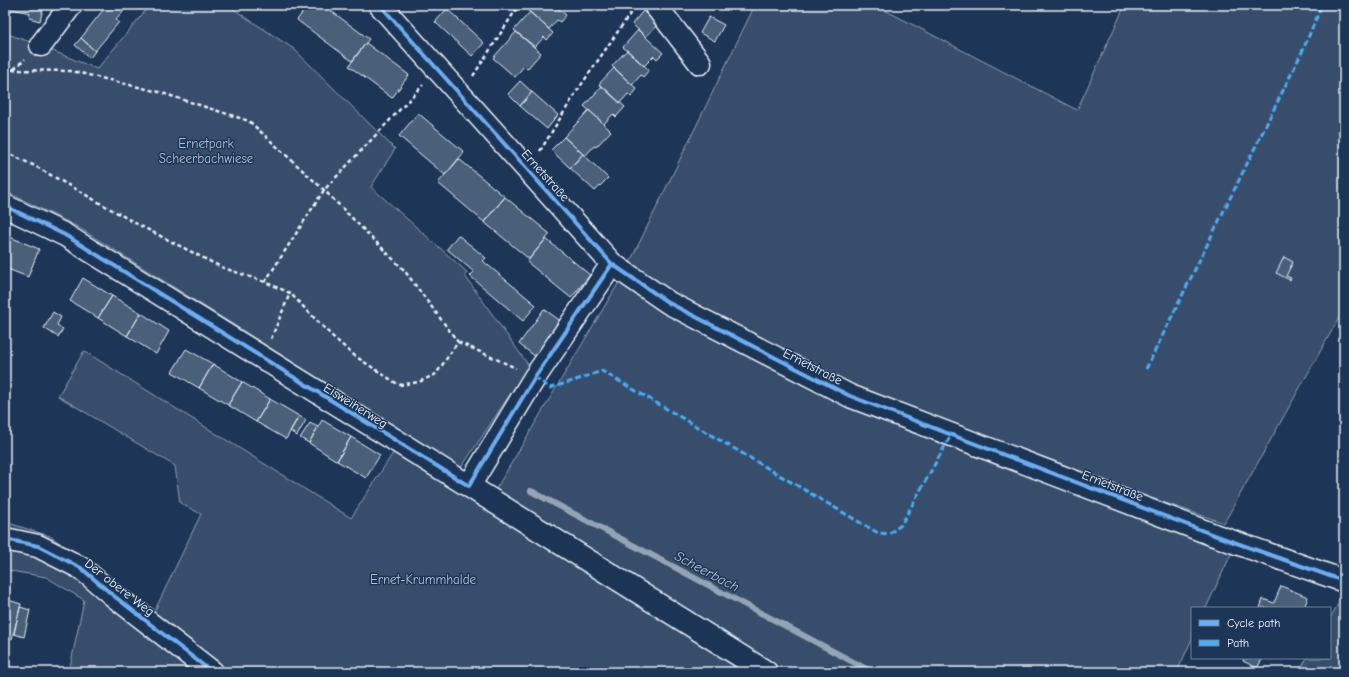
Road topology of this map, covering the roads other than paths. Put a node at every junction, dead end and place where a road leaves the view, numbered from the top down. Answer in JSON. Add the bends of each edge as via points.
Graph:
{"nodes":[{"id":1,"x":71,"y":5,"type":"edge"},
{"id":2,"x":380,"y":5,"type":"edge"},
{"id":3,"x":656,"y":5,"type":"edge"},
{"id":4,"x":41,"y":45,"type":"dead end"},
{"id":5,"x":700,"y":63,"type":"dead end"},
{"id":6,"x":5,"y":206,"type":"edge"},
{"id":7,"x":612,"y":264,"type":"junction"},
{"id":8,"x":469,"y":486,"type":"junction"},
{"id":9,"x":5,"y":539,"type":"edge"},
{"id":10,"x":1344,"y":581,"type":"edge"},
{"id":11,"x":212,"y":672,"type":"edge"},
{"id":12,"x":766,"y":672,"type":"edge"}],
"edges":[{"from":1,"to":4,"type":"street"},
{"from":2,"to":7,"type":"street","name":"Ernetstraße"},
{"from":3,"to":5,"type":"street"},
{"from":6,"to":8,"type":"street","name":"Eisweiherweg","via":[[65,235]]},
{"from":7,"to":8,"type":"street","via":[[535,377]]},
{"from":7,"to":10,"type":"street","name":"Ernetstraße","via":[[669,303],[850,396],[1214,535]]},
{"from":8,"to":12,"type":"street","name":"Eisweiherweg"},
{"from":9,"to":11,"type":"street","name":"Der obere Weg","via":[[38,546],[81,568]]}]}
